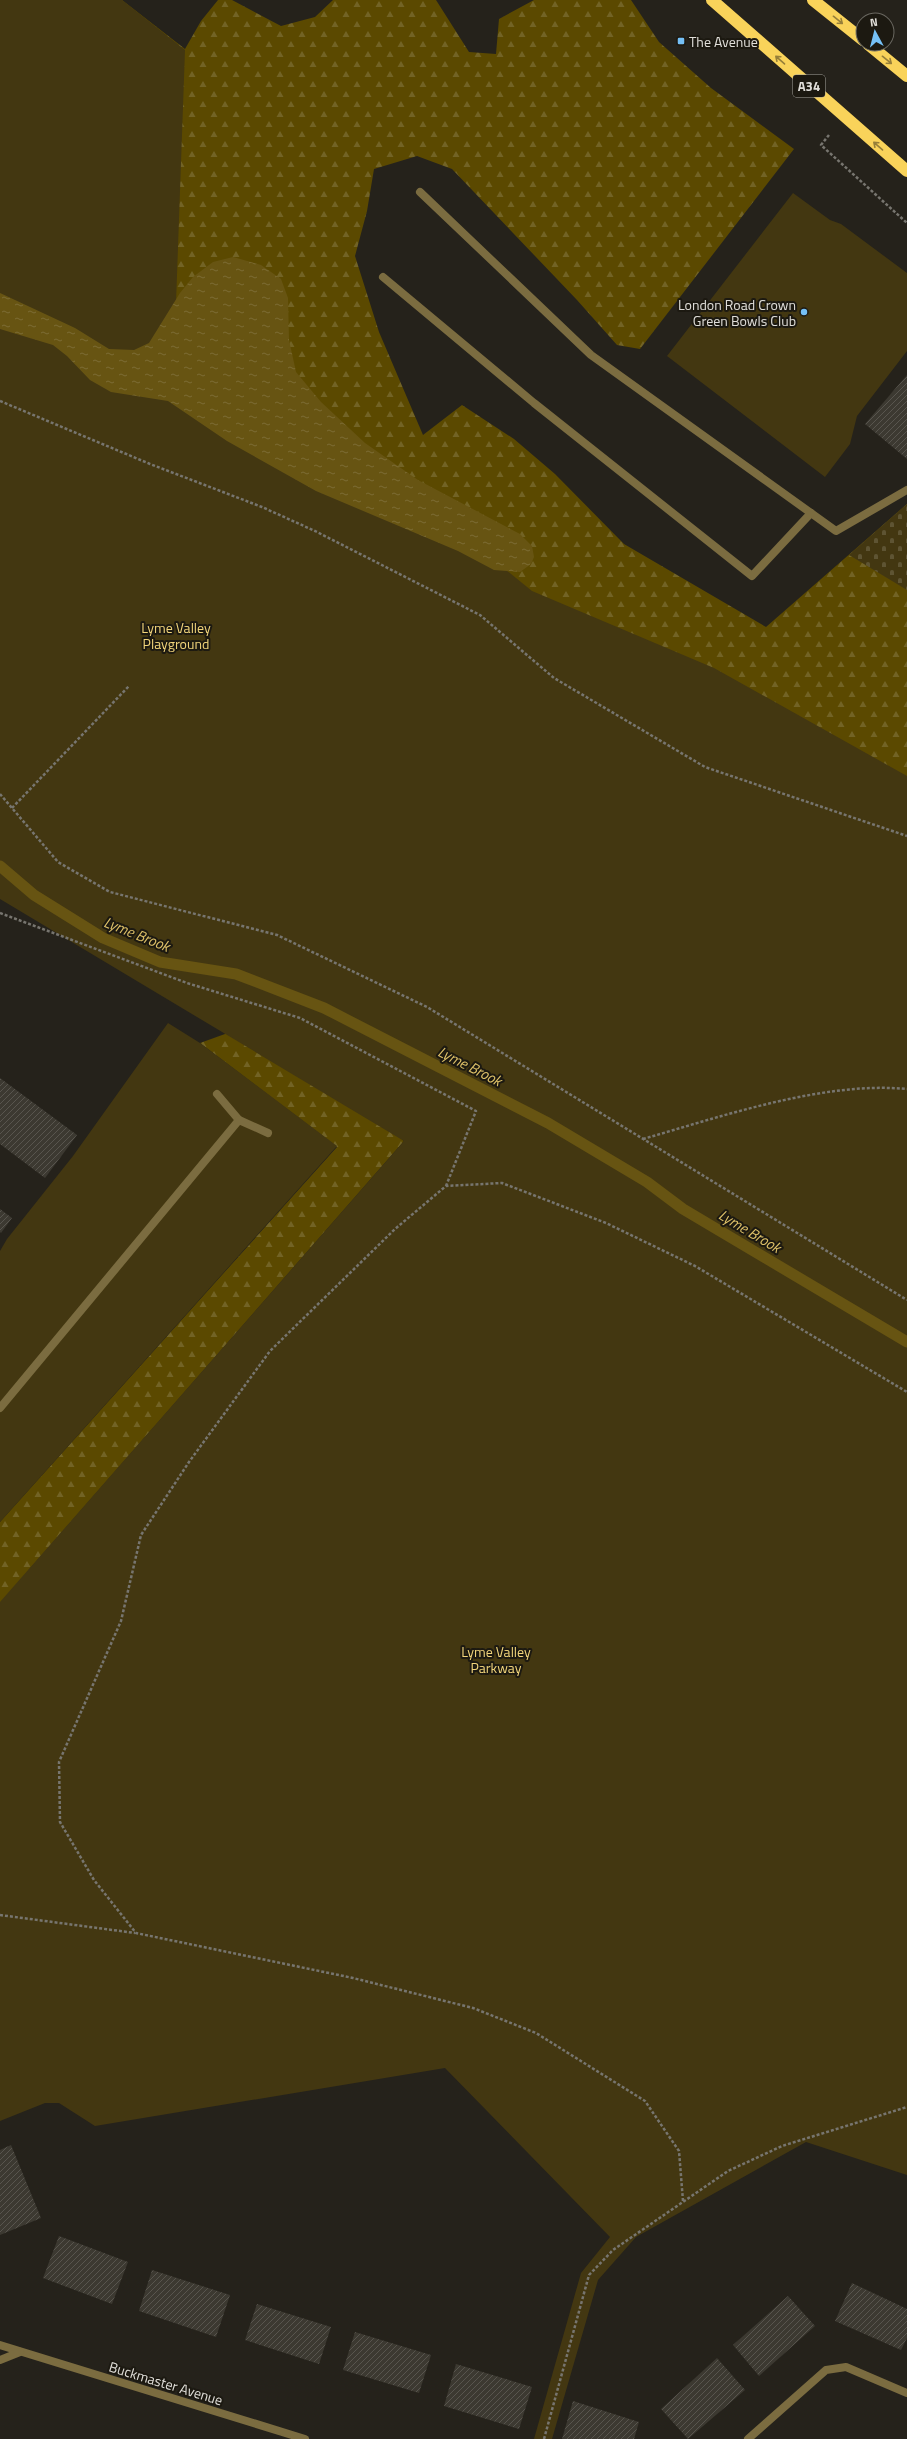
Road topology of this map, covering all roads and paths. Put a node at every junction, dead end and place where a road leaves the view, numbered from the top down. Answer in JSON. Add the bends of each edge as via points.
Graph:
{"nodes":[{"id":1,"x":712,"y":0,"type":"edge"},
{"id":2,"x":813,"y":0,"type":"edge"},
{"id":3,"x":855,"y":34,"type":"edge"},
{"id":4,"x":878,"y":52,"type":"edge"},
{"id":5,"x":907,"y":76,"type":"edge"},
{"id":6,"x":843,"y":116,"type":"junction"},
{"id":7,"x":907,"y":171,"type":"edge"},
{"id":8,"x":420,"y":192,"type":"dead end"},
{"id":9,"x":907,"y":224,"type":"edge"},
{"id":10,"x":383,"y":277,"type":"dead end"},
{"id":11,"x":0,"y":402,"type":"edge"},
{"id":12,"x":907,"y":490,"type":"edge"},
{"id":13,"x":811,"y":513,"type":"junction"},
{"id":14,"x":129,"y":686,"type":"dead end"},
{"id":15,"x":0,"y":794,"type":"edge"},
{"id":16,"x":12,"y":808,"type":"junction"},
{"id":17,"x":907,"y":836,"type":"edge"},
{"id":18,"x":0,"y":913,"type":"edge"},
{"id":19,"x":907,"y":1089,"type":"edge"},
{"id":20,"x":217,"y":1094,"type":"dead end"},
{"id":21,"x":239,"y":1120,"type":"junction"},
{"id":22,"x":268,"y":1133,"type":"dead end"},
{"id":23,"x":643,"y":1140,"type":"junction"},
{"id":24,"x":446,"y":1186,"type":"junction"},
{"id":25,"x":907,"y":1300,"type":"edge"},
{"id":26,"x":907,"y":1392,"type":"edge"},
{"id":27,"x":0,"y":1408,"type":"edge"},
{"id":28,"x":0,"y":1915,"type":"edge"},
{"id":29,"x":136,"y":1933,"type":"junction"},
{"id":30,"x":907,"y":2108,"type":"edge"},
{"id":31,"x":684,"y":2201,"type":"junction"},
{"id":32,"x":0,"y":2345,"type":"edge"},
{"id":33,"x":20,"y":2352,"type":"junction"},
{"id":34,"x":0,"y":2360,"type":"edge"},
{"id":35,"x":907,"y":2393,"type":"edge"},
{"id":36,"x":306,"y":2439,"type":"edge"},
{"id":37,"x":544,"y":2439,"type":"edge"},
{"id":38,"x":748,"y":2439,"type":"edge"}],
"edges":[{"from":6,"to":1,"type":"highway","number":"A34","one_way":true},
{"from":2,"to":3,"type":"highway","one_way":true},
{"from":4,"to":5,"type":"highway","one_way":true},
{"from":7,"to":6,"type":"highway","number":"A34","one_way":true},
{"from":6,"to":9,"type":"path","via":[[821,146]]},
{"from":8,"to":13,"type":"street","via":[[591,356]]},
{"from":10,"to":13,"type":"street","via":[[534,403],[752,576]]},
{"from":11,"to":17,"type":"path","via":[[262,507],[315,531],[480,615],[554,678],[705,767]]},
{"from":12,"to":13,"type":"street","via":[[836,531]]},
{"from":14,"to":16,"type":"path"},
{"from":15,"to":16,"type":"path"},
{"from":16,"to":23,"type":"path","via":[[58,862],[110,892],[277,936],[427,1007]]},
{"from":18,"to":24,"type":"path","via":[[187,982],[300,1018],[476,1111]]},
{"from":19,"to":23,"type":"path","via":[[885,1087],[833,1091],[728,1114]]},
{"from":20,"to":21,"type":"street"},
{"from":21,"to":22,"type":"street"},
{"from":21,"to":27,"type":"street"},
{"from":23,"to":25,"type":"path"},
{"from":24,"to":26,"type":"path","via":[[502,1183],[606,1223],[695,1266]]},
{"from":24,"to":29,"type":"path","via":[[395,1229],[270,1351],[189,1462],[142,1535],[121,1621],[59,1762],[60,1822],[94,1880]]},
{"from":28,"to":29,"type":"path"},
{"from":29,"to":31,"type":"path","via":[[353,1978],[466,2006],[536,2033],[645,2101],[679,2151]]},
{"from":30,"to":31,"type":"path","via":[[782,2146],[728,2171]]},
{"from":31,"to":37,"type":"path","via":[[613,2250],[589,2275]]},
{"from":32,"to":33,"type":"street","name":"Buckmaster Avenue"},
{"from":33,"to":34,"type":"street"},
{"from":33,"to":36,"type":"street","name":"Buckmaster Avenue"},
{"from":35,"to":38,"type":"street","via":[[846,2367],[826,2370]]}]}
